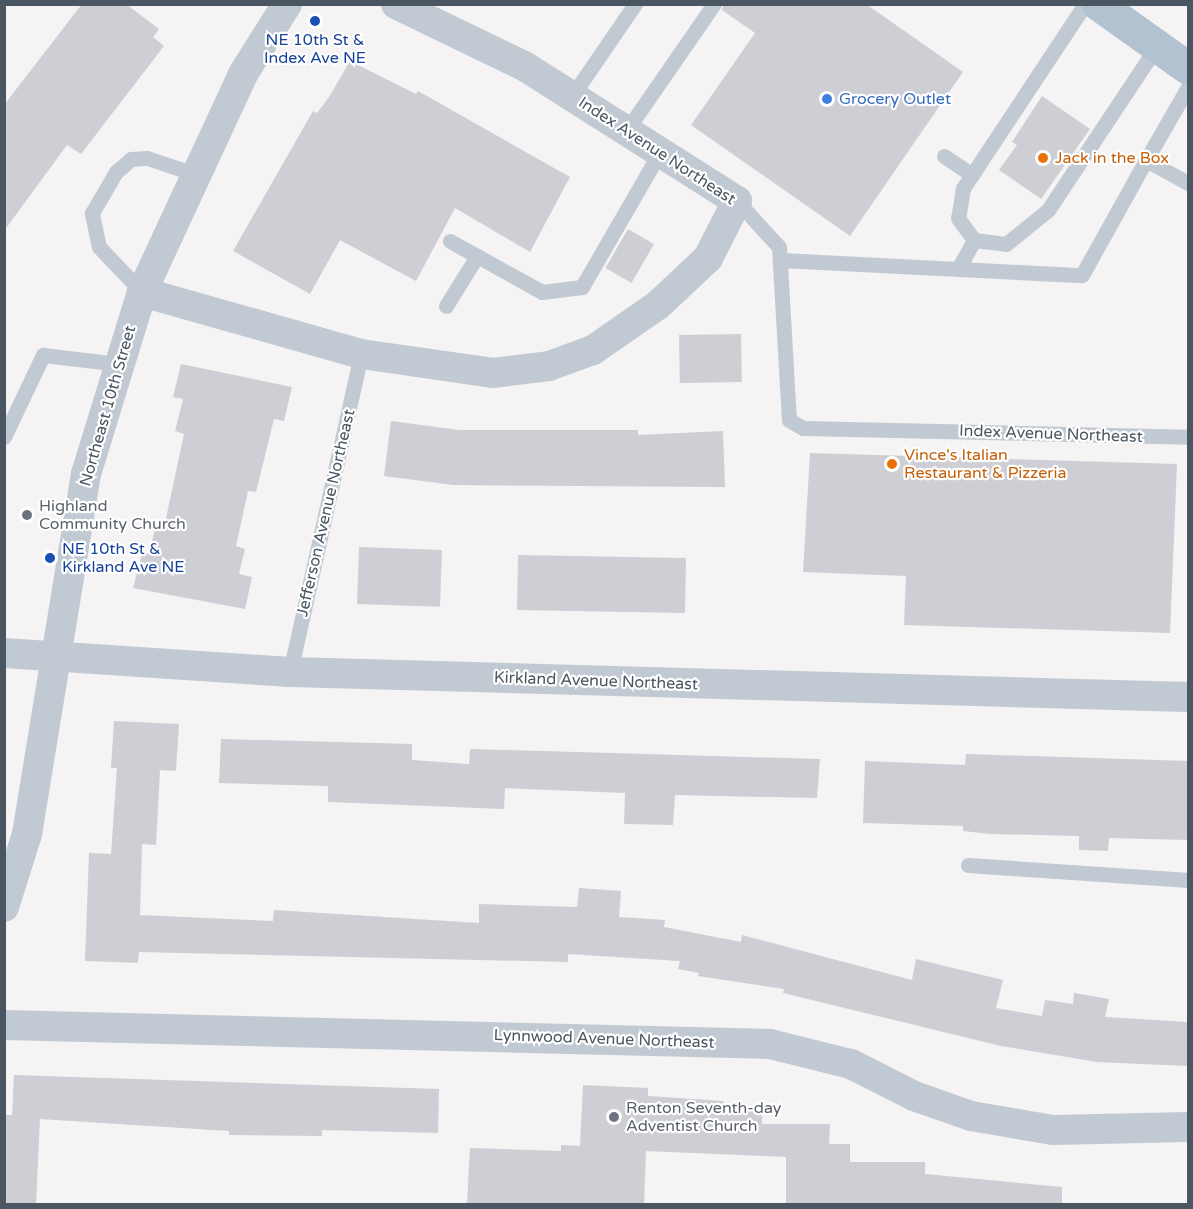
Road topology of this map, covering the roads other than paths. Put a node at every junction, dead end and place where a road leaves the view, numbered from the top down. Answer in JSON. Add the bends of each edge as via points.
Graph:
{"nodes":[{"id":1,"x":287,"y":4,"type":"edge"},
{"id":2,"x":396,"y":4,"type":"edge"},
{"id":3,"x":635,"y":4,"type":"edge"},
{"id":4,"x":714,"y":4,"type":"edge"},
{"id":5,"x":1085,"y":4,"type":"edge"},
{"id":6,"x":1098,"y":4,"type":"edge"},
{"id":7,"x":1157,"y":46,"type":"junction"},
{"id":8,"x":1188,"y":68,"type":"edge"},
{"id":9,"x":1188,"y":87,"type":"edge"},
{"id":10,"x":572,"y":96,"type":"junction"},
{"id":11,"x":626,"y":130,"type":"junction"},
{"id":12,"x":660,"y":152,"type":"junction"},
{"id":13,"x":944,"y":156,"type":"dead end"},
{"id":14,"x":1146,"y":160,"type":"junction"},
{"id":15,"x":195,"y":174,"type":"junction"},
{"id":16,"x":972,"y":175,"type":"junction"},
{"id":17,"x":1188,"y":183,"type":"edge"},
{"id":18,"x":737,"y":201,"type":"junction"},
{"id":19,"x":974,"y":240,"type":"junction"},
{"id":20,"x":450,"y":241,"type":"dead end"},
{"id":21,"x":477,"y":256,"type":"junction"},
{"id":22,"x":781,"y":260,"type":"junction"},
{"id":23,"x":958,"y":269,"type":"junction"},
{"id":24,"x":142,"y":292,"type":"junction"},
{"id":25,"x":446,"y":306,"type":"dead end"},
{"id":26,"x":362,"y":354,"type":"junction"},
{"id":27,"x":120,"y":364,"type":"junction"},
{"id":28,"x":4,"y":437,"type":"edge"},
{"id":29,"x":1188,"y":437,"type":"edge"},
{"id":30,"x":4,"y":653,"type":"edge"},
{"id":31,"x":53,"y":657,"type":"junction"},
{"id":32,"x":290,"y":672,"type":"junction"},
{"id":33,"x":1188,"y":697,"type":"edge"},
{"id":34,"x":968,"y":865,"type":"dead end"},
{"id":35,"x":1188,"y":880,"type":"edge"},
{"id":36,"x":4,"y":907,"type":"edge"},
{"id":37,"x":4,"y":1025,"type":"edge"},
{"id":38,"x":1188,"y":1127,"type":"edge"}],
"edges":[{"from":1,"to":15,"type":"street","name":"Northeast 10th Street","via":[[243,74]]},
{"from":2,"to":10,"type":"street","name":"Index Avenue Northeast","via":[[524,66]]},
{"from":3,"to":10,"type":"lane"},
{"from":4,"to":11,"type":"lane"},
{"from":5,"to":16,"type":"lane"},
{"from":6,"to":7,"type":"main road"},
{"from":7,"to":8,"type":"main road"},
{"from":7,"to":19,"type":"lane","via":[[1048,210],[1006,244]]},
{"from":9,"to":14,"type":"lane"},
{"from":10,"to":11,"type":"street","name":"Index Avenue Northeast"},
{"from":11,"to":12,"type":"street","name":"Index Avenue Northeast"},
{"from":12,"to":18,"type":"street","name":"Index Avenue Northeast"},
{"from":12,"to":21,"type":"lane","via":[[582,287],[542,292]]},
{"from":13,"to":16,"type":"lane"},
{"from":14,"to":17,"type":"lane"},
{"from":14,"to":23,"type":"lane","via":[[1082,275]]},
{"from":15,"to":24,"type":"street","name":"Northeast 10th Street"},
{"from":15,"to":24,"type":"lane","via":[[147,158],[131,159],[116,172],[92,213],[99,247]]},
{"from":16,"to":19,"type":"lane","via":[[963,188],[958,218]]},
{"from":18,"to":22,"type":"lane","name":"Index Avenue Northeast","via":[[773,239]]},
{"from":18,"to":26,"type":"street","via":[[708,258],[658,305],[593,350],[549,366],[493,373]]},
{"from":19,"to":23,"type":"lane"},
{"from":20,"to":21,"type":"lane"},
{"from":21,"to":25,"type":"lane"},
{"from":22,"to":23,"type":"lane"},
{"from":22,"to":29,"type":"lane","name":"Index Avenue Northeast","via":[[789,420],[803,428]]},
{"from":24,"to":26,"type":"street"},
{"from":24,"to":27,"type":"street","name":"Northeast 10th Street"},
{"from":26,"to":32,"type":"lane","name":"Jefferson Avenue Northeast"},
{"from":27,"to":28,"type":"lane","via":[[44,355]]},
{"from":27,"to":31,"type":"street","name":"Northeast 10th Street","via":[[86,474]]},
{"from":30,"to":31,"type":"street","name":"Kirkland Avenue Northeast"},
{"from":31,"to":32,"type":"street","name":"Kirkland Avenue Northeast"},
{"from":31,"to":36,"type":"street","name":"Northeast 10th Street","via":[[27,834]]},
{"from":32,"to":33,"type":"street","name":"Kirkland Avenue Northeast"},
{"from":34,"to":35,"type":"lane"},
{"from":37,"to":38,"type":"street","name":"Lynnwood Avenue Northeast","via":[[770,1044],[851,1064],[914,1096],[971,1116],[1053,1130]]}]}
